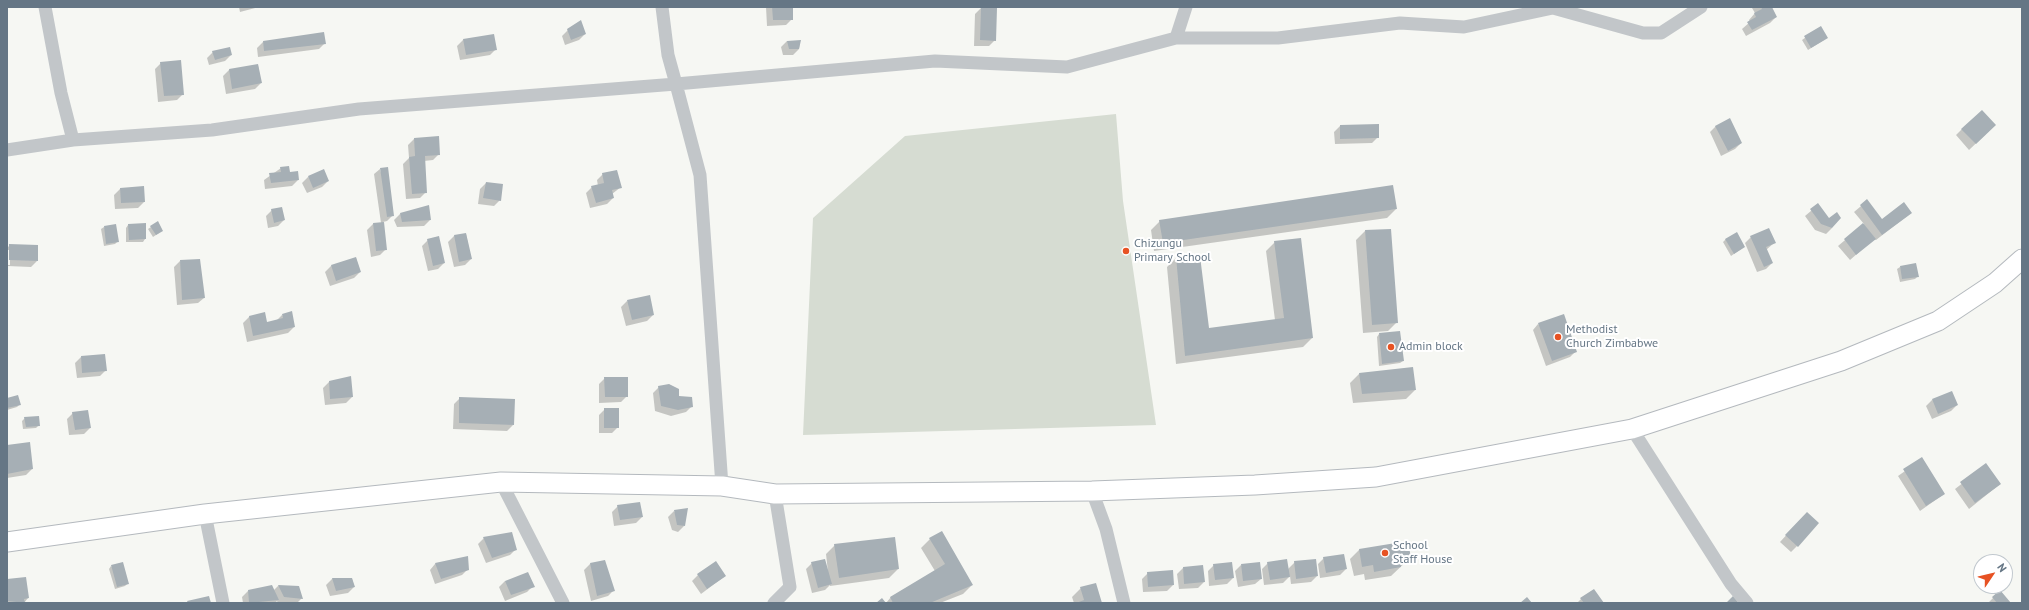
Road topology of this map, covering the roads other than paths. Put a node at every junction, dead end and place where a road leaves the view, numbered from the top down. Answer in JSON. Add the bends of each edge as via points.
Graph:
{"nodes":[{"id":1,"x":45,"y":7,"type":"edge"},
{"id":2,"x":662,"y":7,"type":"edge"},
{"id":3,"x":1186,"y":7,"type":"edge"},
{"id":4,"x":1698,"y":9,"type":"edge"},
{"id":5,"x":1176,"y":38,"type":"junction"},
{"id":6,"x":676,"y":84,"type":"junction"},
{"id":7,"x":73,"y":140,"type":"junction"},
{"id":8,"x":7,"y":150,"type":"edge"},
{"id":9,"x":2022,"y":259,"type":"edge"},
{"id":10,"x":1632,"y":429,"type":"junction"},
{"id":11,"x":501,"y":482,"type":"junction"},
{"id":12,"x":722,"y":486,"type":"junction"},
{"id":13,"x":1092,"y":491,"type":"junction"},
{"id":14,"x":776,"y":494,"type":"junction"},
{"id":15,"x":205,"y":514,"type":"junction"},
{"id":16,"x":7,"y":542,"type":"edge"},
{"id":17,"x":223,"y":603,"type":"edge"},
{"id":18,"x":563,"y":603,"type":"edge"},
{"id":19,"x":774,"y":603,"type":"edge"},
{"id":20,"x":1124,"y":603,"type":"edge"},
{"id":21,"x":1747,"y":603,"type":"edge"}],
"edges":[{"from":1,"to":7,"type":"street","via":[[61,93]]},
{"from":2,"to":6,"type":"street","via":[[668,56]]},
{"from":3,"to":5,"type":"street"},
{"from":4,"to":5,"type":"street","via":[[1661,33],[1643,33],[1553,8],[1464,28],[1400,23],[1278,38]]},
{"from":5,"to":6,"type":"street","via":[[1067,67],[935,61]]},
{"from":6,"to":7,"type":"street","via":[[360,110],[212,130]]},
{"from":6,"to":12,"type":"street","via":[[700,175]]},
{"from":7,"to":8,"type":"street"},
{"from":9,"to":10,"type":"street","via":[[1995,283],[1938,321],[1841,361]]},
{"from":10,"to":13,"type":"street","via":[[1376,477],[1255,485]]},
{"from":10,"to":21,"type":"street","via":[[1731,584]]},
{"from":11,"to":12,"type":"street"},
{"from":11,"to":15,"type":"street"},
{"from":11,"to":18,"type":"street"},
{"from":12,"to":14,"type":"street"},
{"from":13,"to":14,"type":"street"},
{"from":13,"to":20,"type":"street","via":[[1106,529]]},
{"from":14,"to":19,"type":"street","via":[[790,587]]},
{"from":15,"to":16,"type":"street"},
{"from":15,"to":17,"type":"street"}]}
